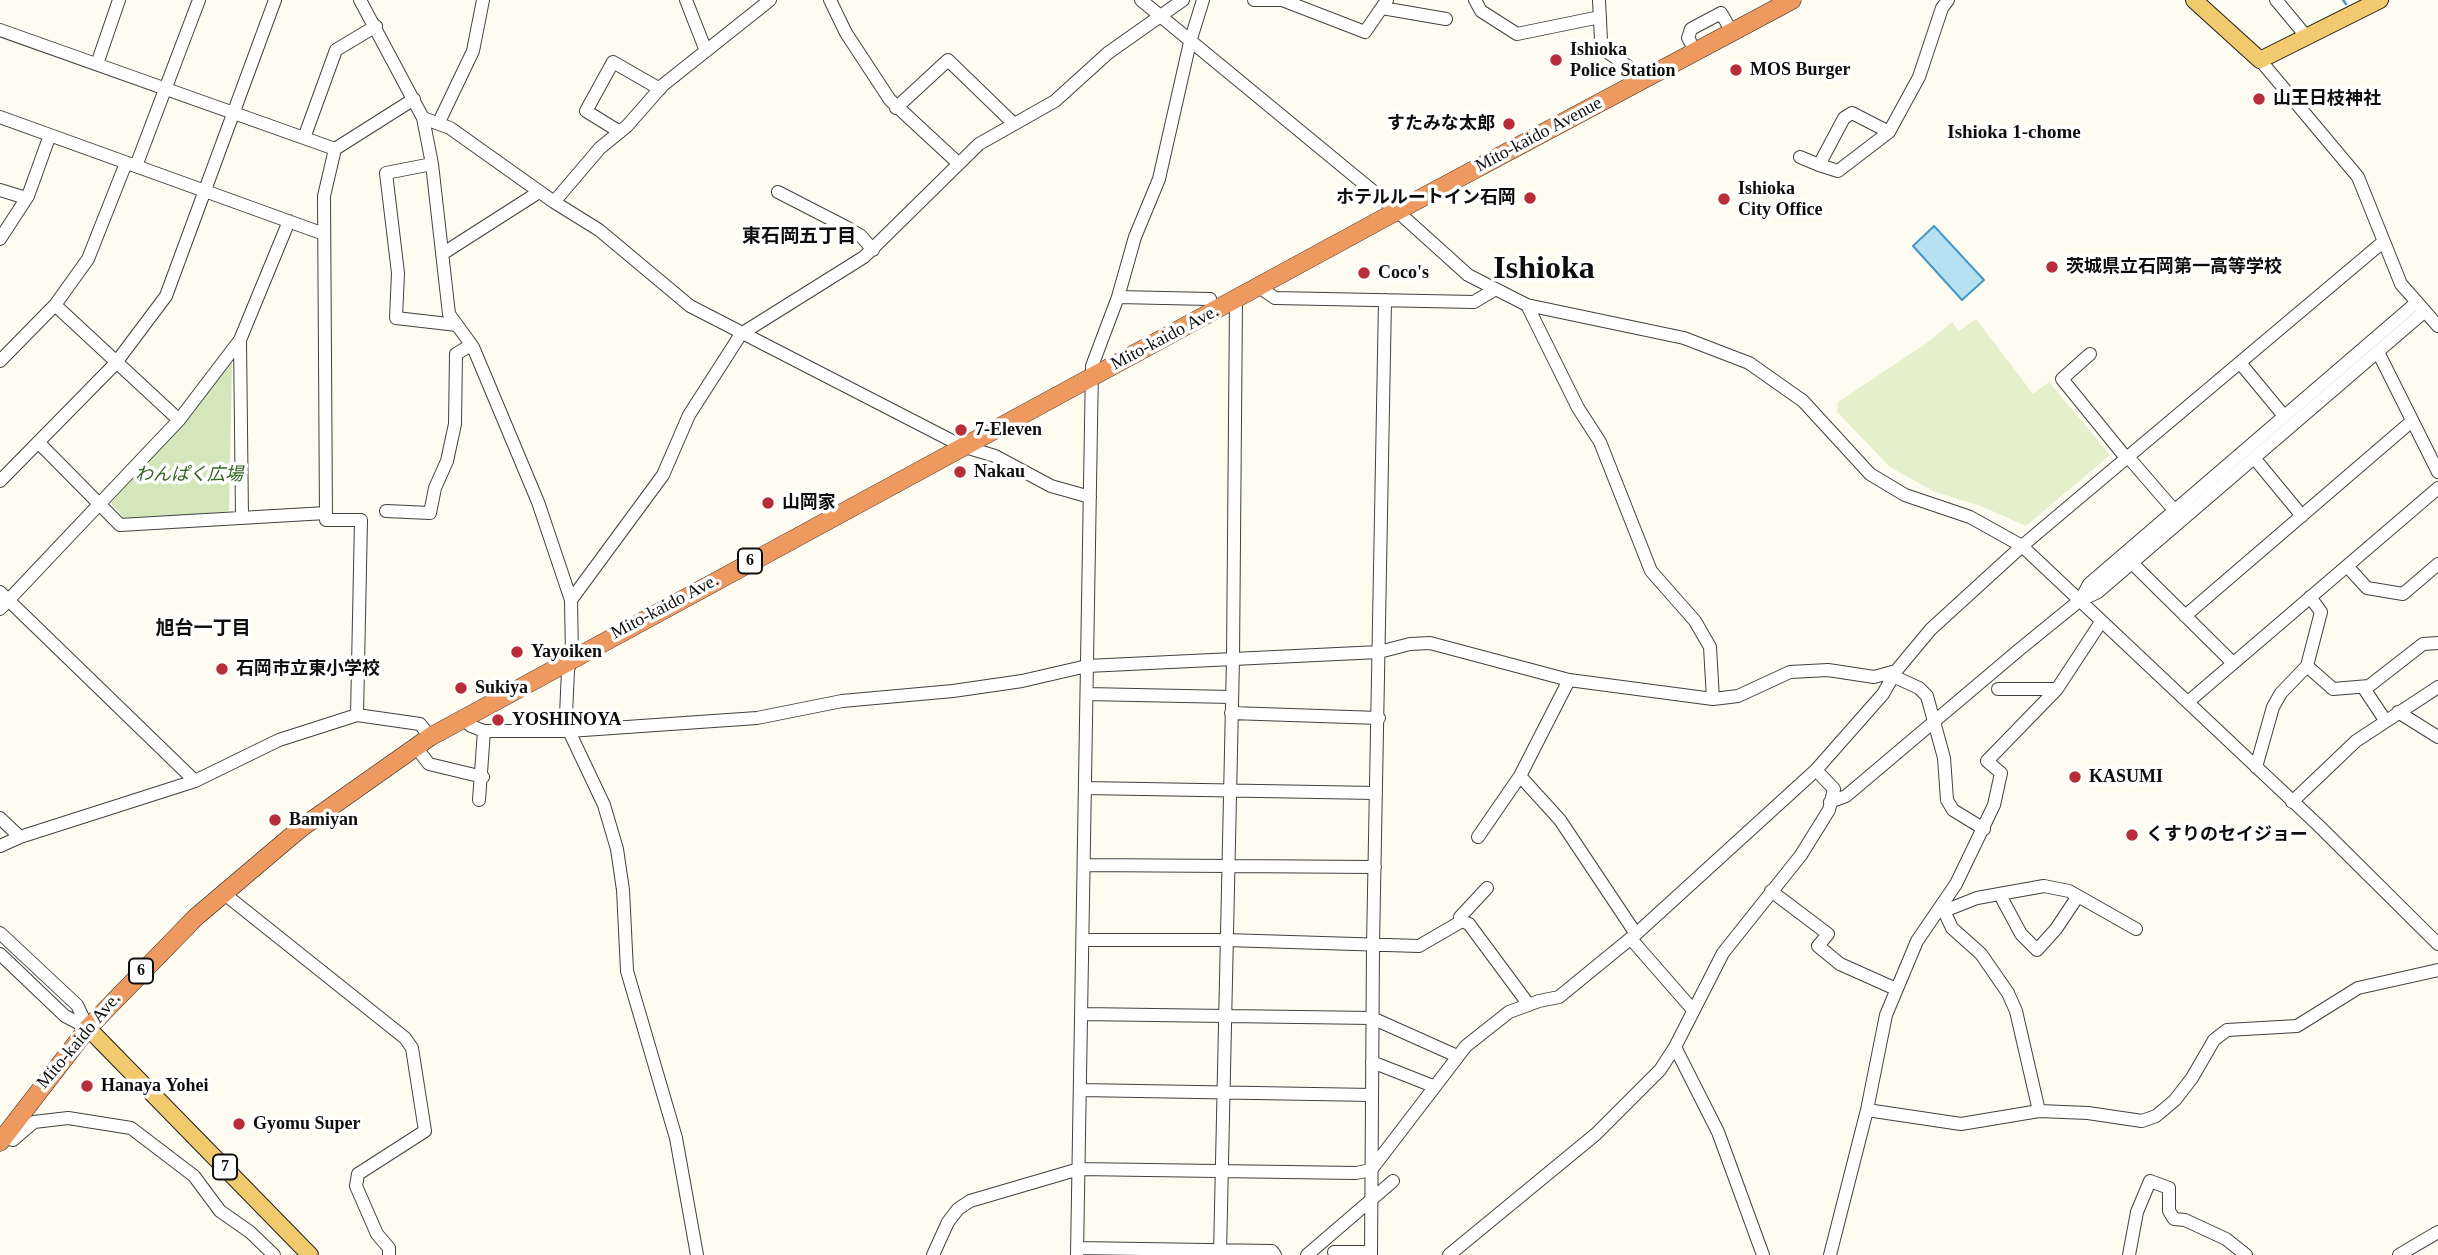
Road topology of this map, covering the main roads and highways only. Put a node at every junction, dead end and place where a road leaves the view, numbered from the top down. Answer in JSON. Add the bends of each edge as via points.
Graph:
{"nodes":[{"id":1,"x":1792,"y":0,"type":"edge"},
{"id":2,"x":2194,"y":0,"type":"edge"},
{"id":3,"x":2378,"y":0,"type":"edge"},
{"id":4,"x":1396,"y":211,"type":"joint"},
{"id":5,"x":88,"y":1028,"type":"junction"},
{"id":6,"x":2,"y":1140,"type":"edge"},
{"id":7,"x":302,"y":1252,"type":"edge"}],
"edges":[{"from":1,"to":4,"type":"highway","name":"Mito-kaido Avenue","number":"6"},
{"from":2,"to":3,"type":"main road","via":[[2260,60]]},
{"from":4,"to":5,"type":"highway","name":"Mito-kaido Ave.","number":"6","via":[[422,741],[318,814],[222,892]]},
{"from":5,"to":6,"type":"highway","number":"6"},
{"from":5,"to":7,"type":"main road","number":"7"}]}
